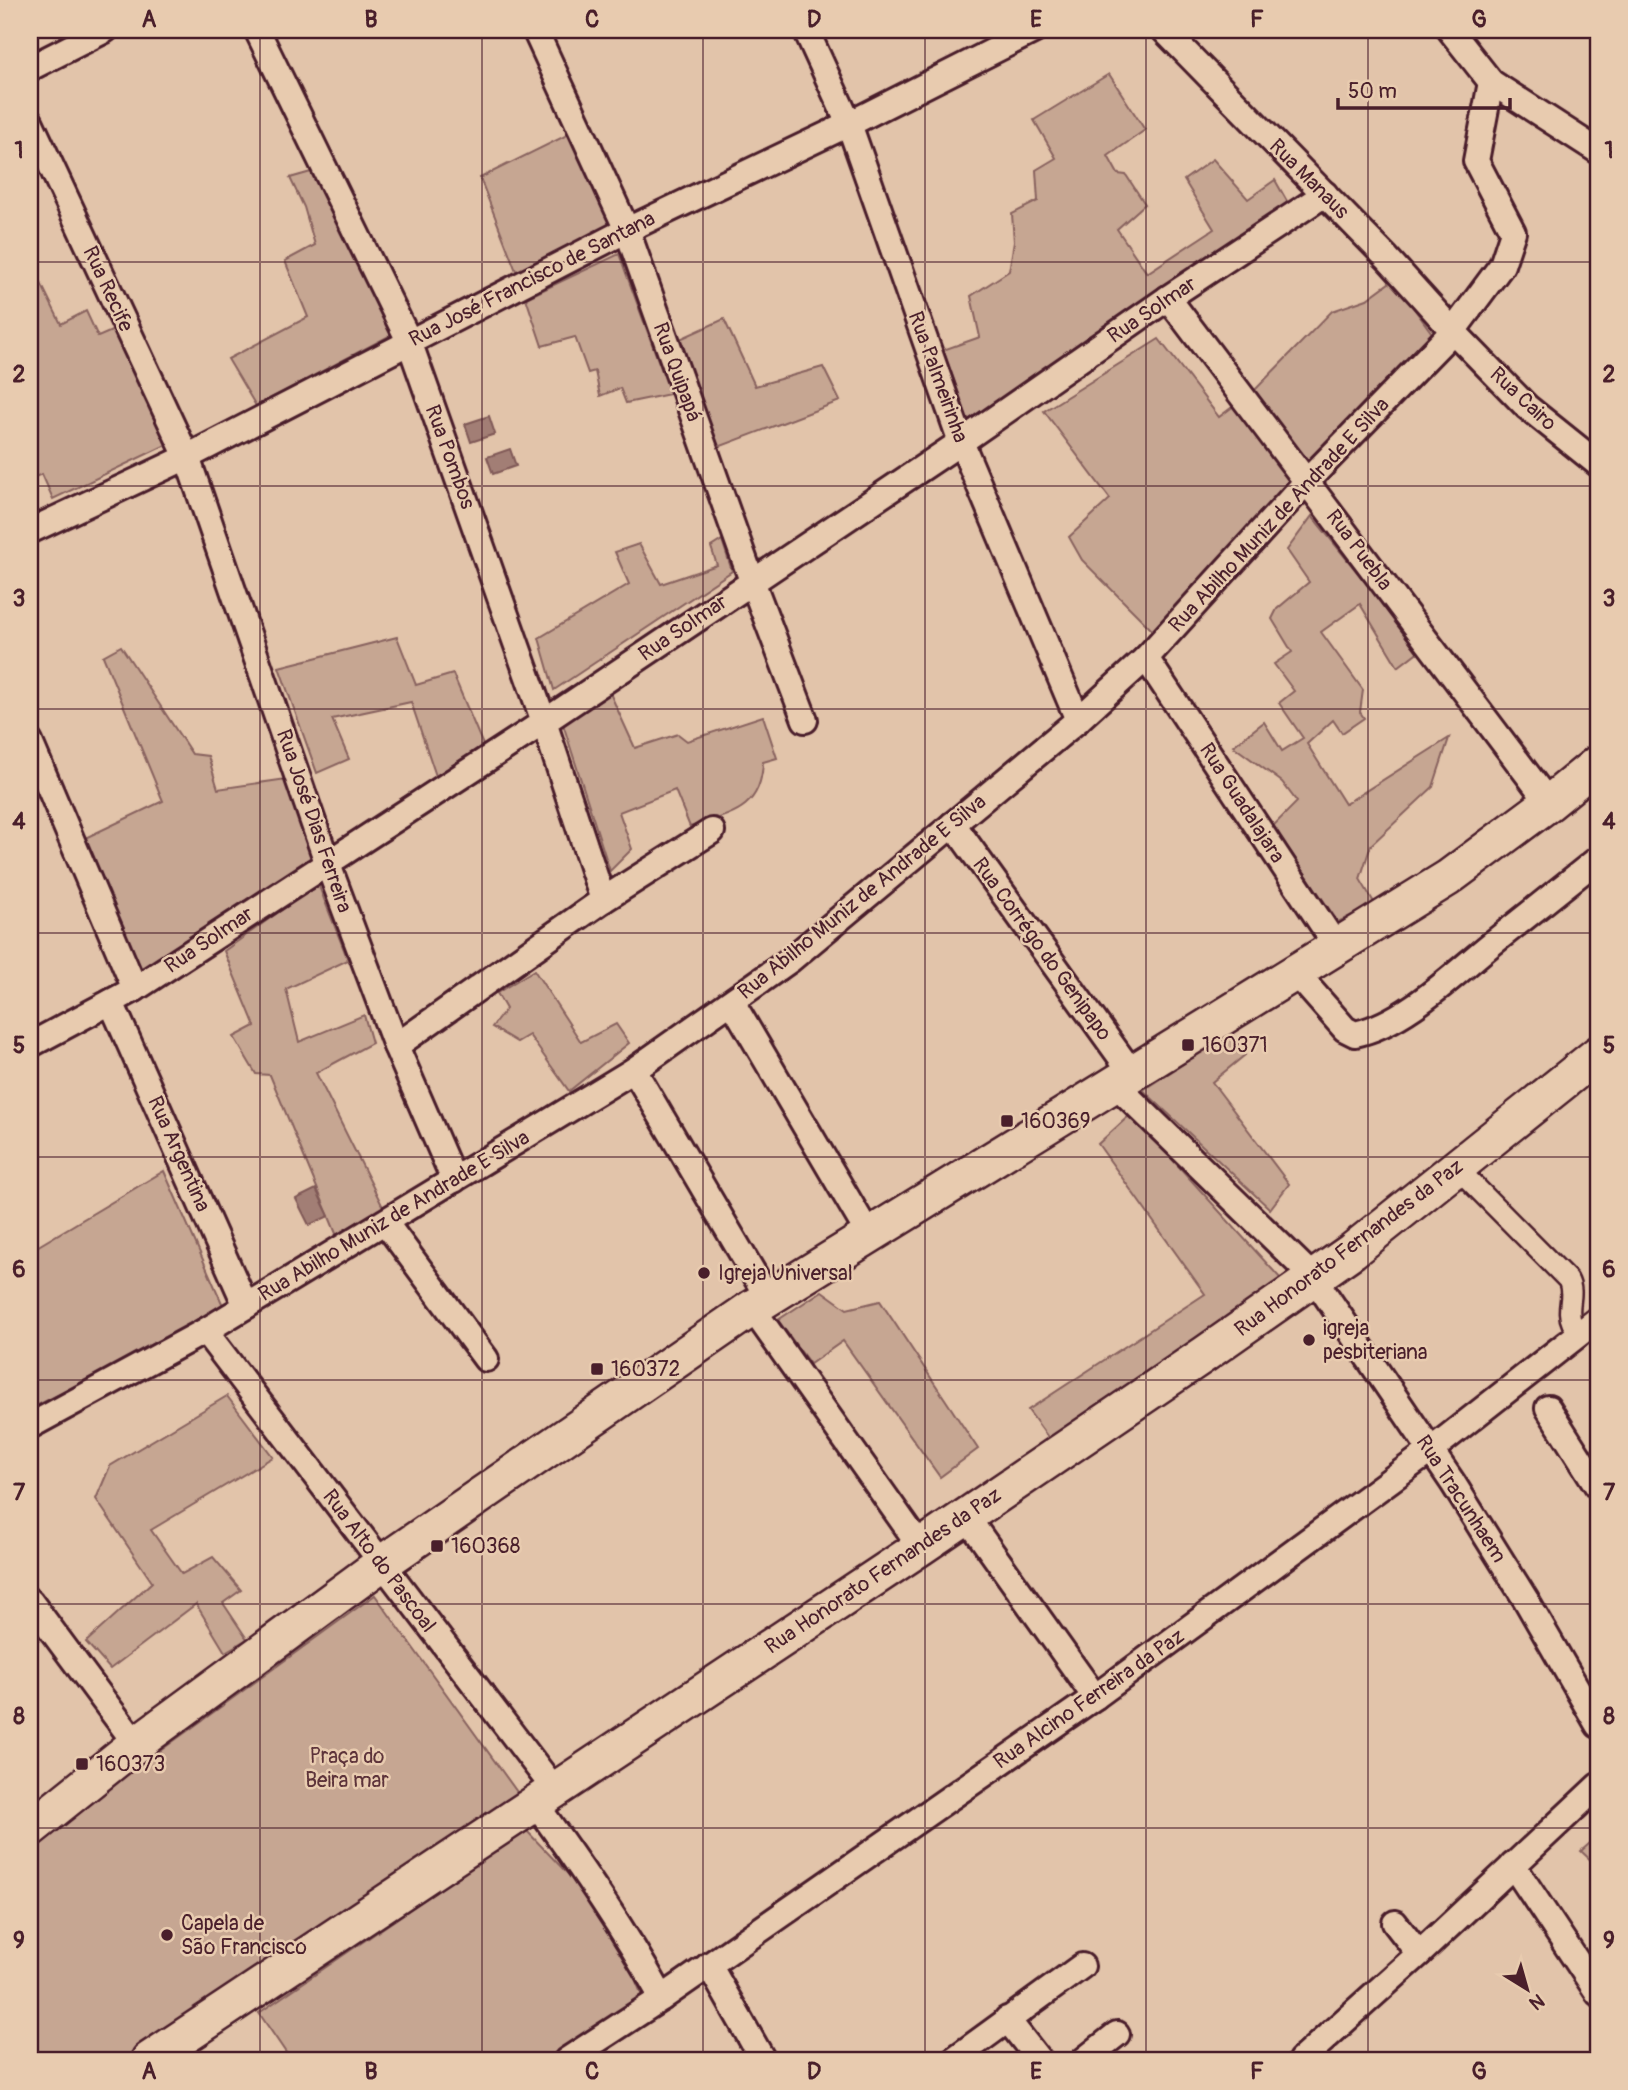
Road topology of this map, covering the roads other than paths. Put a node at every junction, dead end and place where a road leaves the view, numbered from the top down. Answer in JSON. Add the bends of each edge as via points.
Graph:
{"nodes":[{"id":1,"x":105,"y":30,"type":"edge"},
{"id":2,"x":257,"y":30,"type":"edge"},
{"id":3,"x":535,"y":30,"type":"edge"},
{"id":4,"x":806,"y":30,"type":"edge"},
{"id":5,"x":1035,"y":30,"type":"edge"},
{"id":6,"x":1164,"y":30,"type":"edge"},
{"id":7,"x":1450,"y":30,"type":"edge"},
{"id":8,"x":30,"y":68,"type":"edge"},
{"id":9,"x":1491,"y":82,"type":"junction"},
{"id":10,"x":30,"y":121,"type":"edge"},
{"id":11,"x":849,"y":124,"type":"junction"},
{"id":12,"x":1598,"y":151,"type":"edge"},
{"id":13,"x":1325,"y":194,"type":"junction"},
{"id":14,"x":627,"y":230,"type":"junction"},
{"id":15,"x":1168,"y":298,"type":"junction"},
{"id":16,"x":1452,"y":331,"type":"junction"},
{"id":17,"x":409,"y":341,"type":"junction"},
{"id":18,"x":961,"y":442,"type":"junction"},
{"id":19,"x":187,"y":457,"type":"junction"},
{"id":20,"x":1598,"y":464,"type":"edge"},
{"id":21,"x":1307,"y":481,"type":"junction"},
{"id":22,"x":30,"y":531,"type":"edge"},
{"id":23,"x":752,"y":581,"type":"junction"},
{"id":24,"x":1146,"y":658,"type":"junction"},
{"id":25,"x":805,"y":720,"type":"dead end"},
{"id":26,"x":1078,"y":720,"type":"junction"},
{"id":27,"x":544,"y":722,"type":"junction"},
{"id":28,"x":30,"y":742,"type":"edge"},
{"id":29,"x":1598,"y":763,"type":"edge"},
{"id":30,"x":35,"y":775,"type":"edge"},
{"id":31,"x":1549,"y":803,"type":"junction"},
{"id":32,"x":953,"y":824,"type":"junction"},
{"id":33,"x":712,"y":831,"type":"dead end"},
{"id":34,"x":1598,"y":859,"type":"edge"},
{"id":35,"x":327,"y":862,"type":"junction"},
{"id":36,"x":603,"y":900,"type":"junction"},
{"id":37,"x":1337,"y":947,"type":"junction"},
{"id":38,"x":1295,"y":972,"type":"junction"},
{"id":39,"x":135,"y":989,"type":"junction"},
{"id":40,"x":111,"y":1002,"type":"junction"},
{"id":41,"x":732,"y":1002,"type":"junction"},
{"id":42,"x":30,"y":1045,"type":"edge"},
{"id":43,"x":396,"y":1046,"type":"junction"},
{"id":44,"x":1598,"y":1054,"type":"edge"},
{"id":45,"x":634,"y":1070,"type":"junction"},
{"id":46,"x":1123,"y":1079,"type":"junction"},
{"id":47,"x":1458,"y":1169,"type":"junction"},
{"id":48,"x":454,"y":1180,"type":"junction"},
{"id":49,"x":385,"y":1222,"type":"junction"},
{"id":50,"x":869,"y":1235,"type":"junction"},
{"id":51,"x":1314,"y":1278,"type":"junction"},
{"id":52,"x":760,"y":1303,"type":"junction"},
{"id":53,"x":246,"y":1306,"type":"junction"},
{"id":54,"x":1598,"y":1319,"type":"edge"},
{"id":55,"x":1573,"y":1323,"type":"dead end"},
{"id":56,"x":205,"y":1331,"type":"junction"},
{"id":57,"x":486,"y":1359,"type":"dead end"},
{"id":58,"x":1548,"y":1408,"type":"dead end"},
{"id":59,"x":30,"y":1426,"type":"edge"},
{"id":60,"x":1430,"y":1451,"type":"junction"},
{"id":61,"x":1598,"y":1487,"type":"edge"},
{"id":62,"x":966,"y":1516,"type":"junction"},
{"id":63,"x":921,"y":1547,"type":"junction"},
{"id":64,"x":380,"y":1563,"type":"junction"},
{"id":65,"x":30,"y":1601,"type":"edge"},
{"id":66,"x":1095,"y":1697,"type":"junction"},
{"id":67,"x":1598,"y":1725,"type":"edge"},
{"id":68,"x":136,"y":1744,"type":"junction"},
{"id":69,"x":1598,"y":1786,"type":"edge"},
{"id":70,"x":545,"y":1797,"type":"junction"},
{"id":71,"x":30,"y":1829,"type":"edge"},
{"id":72,"x":1513,"y":1865,"type":"junction"},
{"id":73,"x":1395,"y":1923,"type":"dead end"},
{"id":74,"x":1419,"y":1954,"type":"junction"},
{"id":75,"x":709,"y":1965,"type":"junction"},
{"id":76,"x":1082,"y":1966,"type":"dead end"},
{"id":77,"x":1598,"y":1993,"type":"edge"},
{"id":78,"x":662,"y":1998,"type":"junction"},
{"id":79,"x":1007,"y":2019,"type":"junction"},
{"id":80,"x":1117,"y":2034,"type":"dead end"},
{"id":81,"x":149,"y":2060,"type":"edge"},
{"id":82,"x":567,"y":2060,"type":"edge"},
{"id":83,"x":763,"y":2060,"type":"edge"},
{"id":84,"x":953,"y":2060,"type":"edge"},
{"id":85,"x":1039,"y":2060,"type":"edge"},
{"id":86,"x":1084,"y":2060,"type":"edge"},
{"id":87,"x":1301,"y":2060,"type":"edge"}],
"edges":[{"from":1,"to":8,"type":"street"},
{"from":2,"to":17,"type":"street","name":"Rua Pombos"},
{"from":3,"to":14,"type":"street","name":"Rua Quipapá"},
{"from":4,"to":11,"type":"street","name":"Rua Palmeirinha"},
{"from":5,"to":11,"type":"street","name":"Rua José Francisco de Santana"},
{"from":6,"to":13,"type":"street","name":"Rua Manaus"},
{"from":7,"to":9,"type":"street"},
{"from":9,"to":12,"type":"street"},
{"from":9,"to":16,"type":"street","name":"Rua Abilho Muniz de Andrade E Silva","via":[[1476,161],[1513,232],[1503,265]]},
{"from":10,"to":19,"type":"street","name":"Rua Recife"},
{"from":11,"to":14,"type":"street","name":"Rua José Francisco de Santana"},
{"from":11,"to":18,"type":"street","name":"Rua Palmeirinha"},
{"from":13,"to":15,"type":"street","name":"Rua Solmar"},
{"from":13,"to":16,"type":"street","name":"Rua Manaus"},
{"from":14,"to":17,"type":"street","name":"Rua José Francisco de Santana"},
{"from":14,"to":23,"type":"street","name":"Rua Quipapá"},
{"from":15,"to":18,"type":"street","name":"Rua Solmar"},
{"from":15,"to":21,"type":"street","name":"Rua Puebla"},
{"from":16,"to":20,"type":"street","name":"Rua Cairo","via":[[1527,407]]},
{"from":16,"to":21,"type":"street","name":"Rua Abilho Muniz de Andrade E Silva"},
{"from":17,"to":19,"type":"street","name":"Rua José Francisco de Santana"},
{"from":17,"to":27,"type":"street","name":"Rua Pombos"},
{"from":18,"to":23,"type":"street","name":"Rua Solmar"},
{"from":18,"to":26,"type":"street","name":"Rua Palmeirinha"},
{"from":19,"to":22,"type":"street","name":"Rua José Francisco de Santana"},
{"from":19,"to":35,"type":"street","name":"Rua José Dias Ferreira"},
{"from":21,"to":24,"type":"street","name":"Rua Abilho Muniz de Andrade E Silva"},
{"from":21,"to":31,"type":"street","name":"Rua Puebla"},
{"from":23,"to":25,"type":"street","name":"Rua Quipapá"},
{"from":23,"to":27,"type":"street","name":"Rua Solmar"},
{"from":24,"to":26,"type":"street","name":"Rua Abilho Muniz de Andrade E Silva"},
{"from":24,"to":37,"type":"street","name":"Rua Guadalajara"},
{"from":26,"to":32,"type":"street","name":"Rua Abilho Muniz de Andrade E Silva"},
{"from":27,"to":35,"type":"street","name":"Rua Solmar"},
{"from":27,"to":36,"type":"street","name":"Rua Pombos"},
{"from":28,"to":30,"type":"street"},
{"from":29,"to":31,"type":"main road"},
{"from":30,"to":39,"type":"street"},
{"from":31,"to":37,"type":"main road","via":[[1448,878]]},
{"from":32,"to":41,"type":"street","name":"Rua Abilho Muniz de Andrade E Silva","via":[[790,960]]},
{"from":32,"to":46,"type":"street","name":"Rua Corrégo do Genipapo"},
{"from":33,"to":36,"type":"street"},
{"from":34,"to":38,"type":"street","via":[[1435,989],[1369,1031],[1355,1034],[1345,1029]]},
{"from":35,"to":39,"type":"street","name":"Rua Solmar"},
{"from":35,"to":43,"type":"street","name":"Rua José Dias Ferreira"},
{"from":36,"to":43,"type":"street"},
{"from":37,"to":38,"type":"main road"},
{"from":38,"to":46,"type":"main road"},
{"from":39,"to":40,"type":"street","name":"Rua Solmar"},
{"from":40,"to":42,"type":"street","name":"Rua Solmar"},
{"from":40,"to":53,"type":"street","name":"Rua Argentina"},
{"from":41,"to":45,"type":"street","name":"Rua Abilho Muniz de Andrade E Silva"},
{"from":41,"to":50,"type":"street"},
{"from":43,"to":48,"type":"street","name":"Rua José Dias Ferreira"},
{"from":44,"to":47,"type":"main road","name":"Rua Honorato Fernandes da Paz"},
{"from":45,"to":48,"type":"street","name":"Rua Abilho Muniz de Andrade E Silva"},
{"from":45,"to":52,"type":"street"},
{"from":46,"to":50,"type":"main road"},
{"from":46,"to":51,"type":"street","name":"Rua Corrégo do Genipapo"},
{"from":47,"to":51,"type":"main road","name":"Rua Honorato Fernandes da Paz"},
{"from":47,"to":55,"type":"street","via":[[1568,1280]]},
{"from":48,"to":49,"type":"street","name":"Rua Abilho Muniz de Andrade E Silva"},
{"from":49,"to":53,"type":"street","name":"Rua Abilho Muniz de Andrade E Silva"},
{"from":49,"to":57,"type":"street"},
{"from":50,"to":52,"type":"main road"},
{"from":51,"to":60,"type":"street","name":"Rua Tracunhaem"},
{"from":51,"to":62,"type":"main road","name":"Rua Honorato Fernandes da Paz"},
{"from":52,"to":63,"type":"street"},
{"from":52,"to":64,"type":"main road"},
{"from":53,"to":56,"type":"street","name":"Rua Abilho Muniz de Andrade E Silva"},
{"from":54,"to":60,"type":"street","name":"Rua Alcino Ferreira da Paz"},
{"from":56,"to":59,"type":"street","name":"Rua Abilho Muniz de Andrade E Silva"},
{"from":56,"to":64,"type":"street","name":"Rua Alto do Pascoal"},
{"from":58,"to":61,"type":"street"},
{"from":60,"to":66,"type":"street","name":"Rua Alcino Ferreira da Paz"},
{"from":60,"to":67,"type":"street","name":"Rua Tracunhaem"},
{"from":62,"to":63,"type":"main road","name":"Rua Honorato Fernandes da Paz"},
{"from":62,"to":66,"type":"street"},
{"from":63,"to":70,"type":"main road","name":"Rua Honorato Fernandes da Paz"},
{"from":64,"to":68,"type":"main road"},
{"from":64,"to":70,"type":"street","name":"Rua Alto do Pascoal"},
{"from":65,"to":68,"type":"street"},
{"from":66,"to":75,"type":"street","name":"Rua Alcino Ferreira da Paz"},
{"from":68,"to":71,"type":"main road"},
{"from":69,"to":72,"type":"street"},
{"from":70,"to":78,"type":"street","name":"Rua Alto do Pascoal"},
{"from":70,"to":81,"type":"main road","name":"Rua Honorato Fernandes da Paz"},
{"from":72,"to":74,"type":"street"},
{"from":72,"to":77,"type":"street"},
{"from":73,"to":74,"type":"street"},
{"from":74,"to":87,"type":"street"},
{"from":75,"to":78,"type":"street","name":"Rua Alcino Ferreira da Paz"},
{"from":75,"to":83,"type":"street"},
{"from":76,"to":79,"type":"street"},
{"from":78,"to":82,"type":"street","name":"Rua Alcino Ferreira da Paz"},
{"from":79,"to":84,"type":"street"},
{"from":79,"to":85,"type":"street"},
{"from":80,"to":86,"type":"street"}]}
